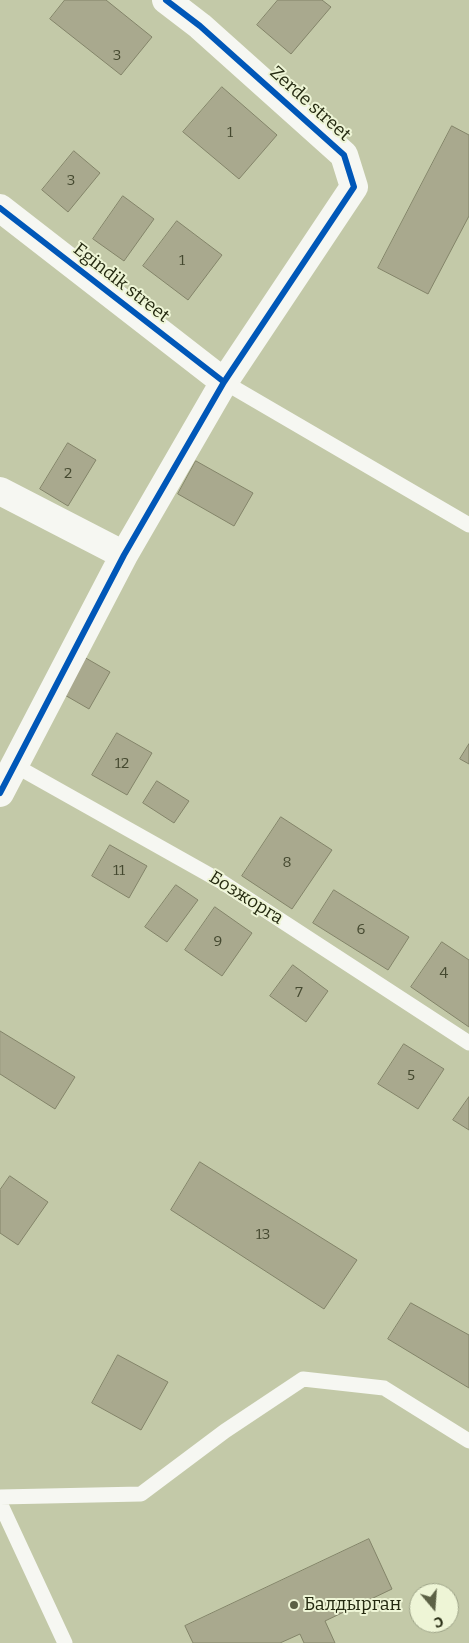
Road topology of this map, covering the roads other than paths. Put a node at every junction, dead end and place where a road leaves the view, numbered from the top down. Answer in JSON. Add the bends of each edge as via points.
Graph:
{"nodes":[{"id":1,"x":166,"y":0,"type":"edge"},
{"id":2,"x":0,"y":208,"type":"edge"},
{"id":3,"x":224,"y":382,"type":"junction"},
{"id":4,"x":0,"y":492,"type":"edge"},
{"id":5,"x":469,"y":525,"type":"edge"},
{"id":6,"x":124,"y":555,"type":"junction"},
{"id":7,"x":14,"y":765,"type":"junction"},
{"id":8,"x":0,"y":793,"type":"edge"},
{"id":9,"x":469,"y":1044,"type":"edge"},
{"id":10,"x":469,"y":1441,"type":"edge"},
{"id":11,"x":0,"y":1497,"type":"edge"},
{"id":12,"x":0,"y":1503,"type":"edge"},
{"id":13,"x":65,"y":1643,"type":"edge"}],
"edges":[{"from":1,"to":3,"type":"street","name":"Zerde street","via":[[200,26],[344,155],[354,187]]},
{"from":2,"to":3,"type":"street","name":"Egindik street"},
{"from":3,"to":5,"type":"lane"},
{"from":3,"to":6,"type":"street"},
{"from":4,"to":6,"type":"street"},
{"from":6,"to":7,"type":"street"},
{"from":7,"to":8,"type":"street"},
{"from":7,"to":9,"type":"lane","name":"Бозжорга","via":[[222,882]]},
{"from":10,"to":11,"type":"lane","via":[[384,1388],[303,1379],[225,1431],[141,1494]]},
{"from":12,"to":13,"type":"lane"}]}
